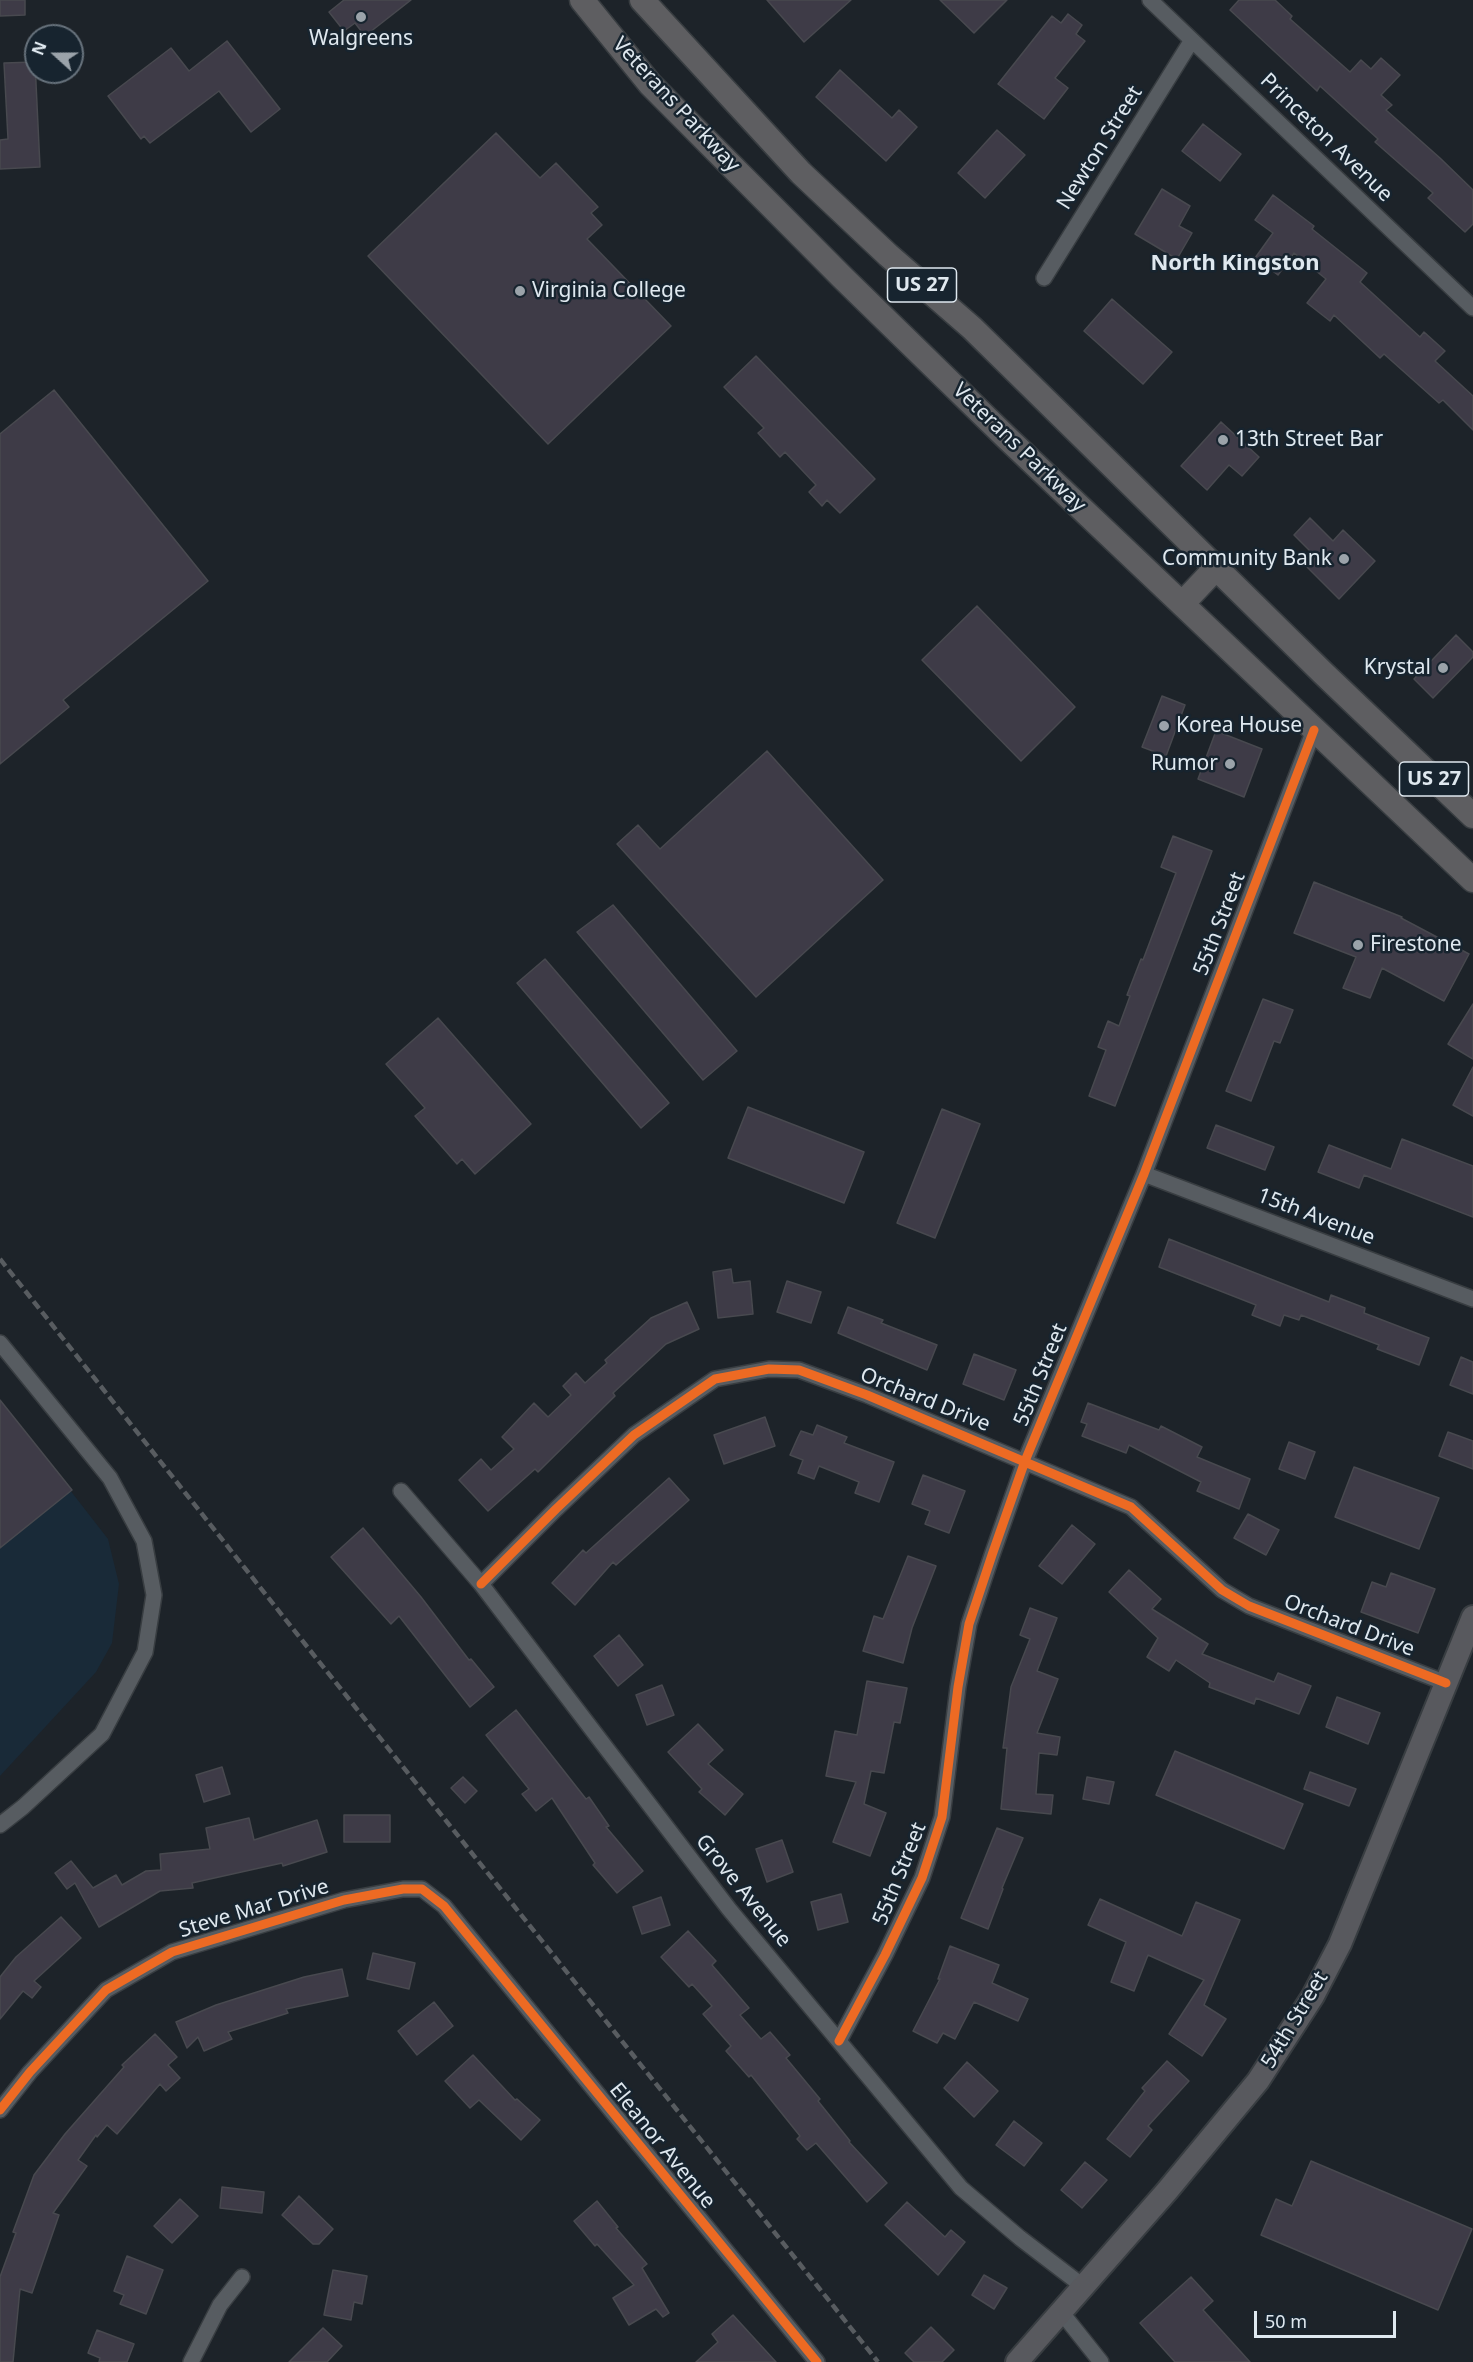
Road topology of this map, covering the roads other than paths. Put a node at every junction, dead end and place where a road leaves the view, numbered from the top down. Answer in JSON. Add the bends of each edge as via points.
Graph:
{"nodes":[{"id":1,"x":582,"y":0,"type":"edge"},
{"id":2,"x":642,"y":0,"type":"edge"},
{"id":3,"x":1150,"y":0,"type":"edge"},
{"id":4,"x":1192,"y":40,"type":"junction"},
{"id":5,"x":1044,"y":278,"type":"dead end"},
{"id":6,"x":1473,"y":308,"type":"edge"},
{"id":7,"x":1216,"y":568,"type":"junction"},
{"id":8,"x":1182,"y":604,"type":"junction"},
{"id":9,"x":1314,"y":730,"type":"junction"},
{"id":10,"x":1473,"y":816,"type":"edge"},
{"id":11,"x":1473,"y":880,"type":"edge"},
{"id":12,"x":1144,"y":1174,"type":"junction"},
{"id":13,"x":1473,"y":1299,"type":"edge"},
{"id":14,"x":0,"y":1343,"type":"edge"},
{"id":15,"x":1025,"y":1461,"type":"junction"},
{"id":16,"x":401,"y":1491,"type":"dead end"},
{"id":17,"x":481,"y":1584,"type":"junction"},
{"id":18,"x":1473,"y":1617,"type":"edge"},
{"id":19,"x":1446,"y":1683,"type":"junction"},
{"id":20,"x":0,"y":1825,"type":"edge"},
{"id":21,"x":481,"y":1952,"type":"joint"},
{"id":22,"x":839,"y":2041,"type":"junction"},
{"id":23,"x":0,"y":2110,"type":"edge"},
{"id":24,"x":242,"y":2277,"type":"dead end"},
{"id":25,"x":1084,"y":2287,"type":"junction"},
{"id":26,"x":1062,"y":2313,"type":"junction"},
{"id":27,"x":191,"y":2362,"type":"edge"},
{"id":28,"x":817,"y":2362,"type":"edge"},
{"id":29,"x":1017,"y":2362,"type":"edge"},
{"id":30,"x":1101,"y":2362,"type":"edge"}],
"edges":[{"from":1,"to":8,"type":"main road","name":"Veterans Parkway","number":"US 27","via":[[650,84],[859,293]]},
{"from":2,"to":7,"type":"main road","number":"US 27","via":[[801,173],[972,328]]},
{"from":3,"to":4,"type":"street","name":"Princeton Avenue"},
{"from":4,"to":5,"type":"street","name":"Newton Street"},
{"from":4,"to":6,"type":"street","name":"Princeton Avenue"},
{"from":7,"to":8,"type":"main road"},
{"from":7,"to":10,"type":"main road","number":"US 27"},
{"from":8,"to":9,"type":"main road","name":"Veterans Parkway","number":"US 27"},
{"from":9,"to":11,"type":"main road","name":"Veterans Parkway","number":"US 27"},
{"from":9,"to":12,"type":"street","name":"55th Street"},
{"from":12,"to":13,"type":"street","name":"15th Avenue"},
{"from":12,"to":15,"type":"street","name":"55th Street"},
{"from":14,"to":20,"type":"street","via":[[110,1478],[144,1541],[154,1595],[145,1652],[102,1734]]},
{"from":15,"to":17,"type":"street","name":"Orchard Drive","via":[[799,1370],[769,1369],[715,1379],[634,1435]]},
{"from":15,"to":19,"type":"street","name":"Orchard Drive","via":[[1131,1507],[1222,1590],[1249,1606]]},
{"from":15,"to":22,"type":"street","name":"55th Street","via":[[969,1624],[942,1817],[922,1878]]},
{"from":16,"to":17,"type":"street","name":"Grove Avenue"},
{"from":17,"to":22,"type":"street","name":"Grove Avenue","via":[[729,1909]]},
{"from":18,"to":19,"type":"main road","name":"54th Street"},
{"from":19,"to":25,"type":"main road","name":"54th Street","via":[[1340,1944],[1313,1996],[1258,2081]]},
{"from":21,"to":23,"type":"street","name":"Steve Mar Drive","via":[[444,1906],[422,1888],[403,1888],[344,1900],[172,1952],[106,1990]]},
{"from":21,"to":28,"type":"street","name":"Eleanor Avenue"},
{"from":22,"to":25,"type":"street","name":"Grove Avenue","via":[[961,2188]]},
{"from":24,"to":27,"type":"street","via":[[220,2305]]},
{"from":25,"to":26,"type":"main road","name":"54th Street"},
{"from":26,"to":29,"type":"main road","name":"54th Street"},
{"from":26,"to":30,"type":"street"}]}
